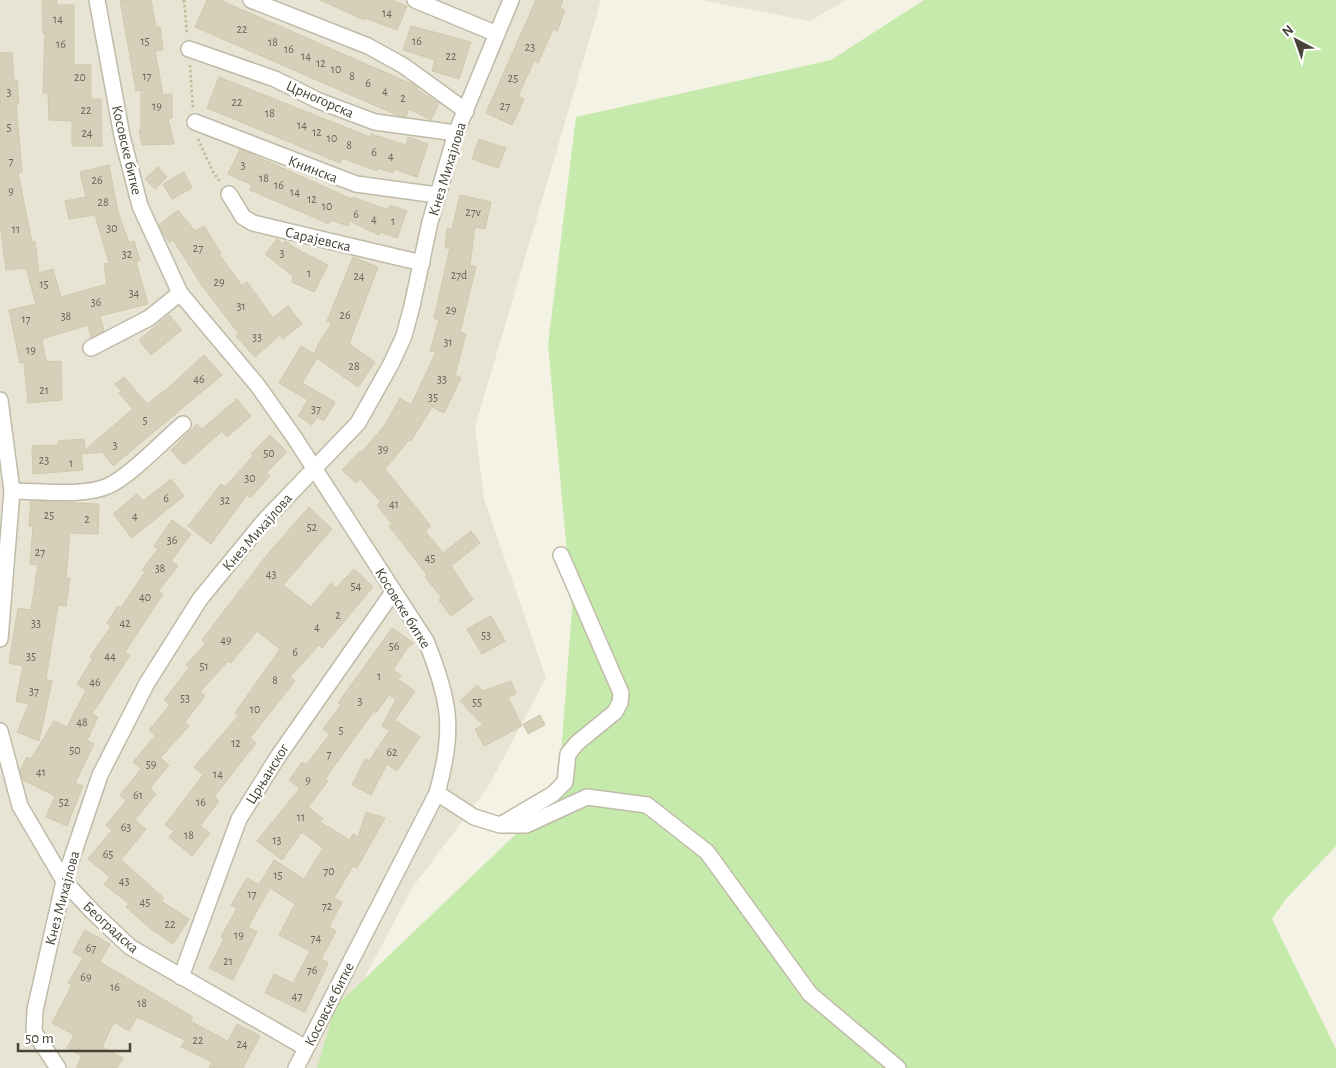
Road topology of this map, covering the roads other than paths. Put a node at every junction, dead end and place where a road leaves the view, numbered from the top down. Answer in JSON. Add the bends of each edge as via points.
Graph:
{"nodes":[{"id":1,"x":97,"y":0,"type":"edge"},
{"id":2,"x":251,"y":0,"type":"edge"},
{"id":3,"x":415,"y":0,"type":"edge"},
{"id":4,"x":511,"y":0,"type":"edge"},
{"id":5,"x":497,"y":34,"type":"junction"},
{"id":6,"x":189,"y":49,"type":"road end"},
{"id":7,"x":466,"y":110,"type":"junction"},
{"id":8,"x":195,"y":122,"type":"dead end"},
{"id":9,"x":456,"y":133,"type":"junction"},
{"id":10,"x":228,"y":194,"type":"dead end"},
{"id":11,"x":437,"y":195,"type":"junction"},
{"id":12,"x":422,"y":263,"type":"junction"},
{"id":13,"x":180,"y":293,"type":"junction"},
{"id":14,"x":91,"y":348,"type":"dead end"},
{"id":15,"x":0,"y":400,"type":"edge"},
{"id":16,"x":183,"y":424,"type":"dead end"},
{"id":17,"x":313,"y":468,"type":"junction"},
{"id":18,"x":12,"y":491,"type":"junction"},
{"id":19,"x":561,"y":555,"type":"dead end"},
{"id":20,"x":393,"y":592,"type":"junction"},
{"id":21,"x":0,"y":638,"type":"edge"},
{"id":22,"x":0,"y":731,"type":"edge"},
{"id":23,"x":437,"y":793,"type":"junction"},
{"id":24,"x":500,"y":825,"type":"junction"},
{"id":25,"x":64,"y":881,"type":"junction"},
{"id":26,"x":181,"y":977,"type":"junction"},
{"id":27,"x":306,"y":1048,"type":"junction"},
{"id":28,"x":58,"y":1068,"type":"edge"},
{"id":29,"x":296,"y":1068,"type":"edge"},
{"id":30,"x":898,"y":1068,"type":"edge"}],
"edges":[{"from":1,"to":13,"type":"street","name":"Косовске битке","via":[[122,136],[140,206]]},
{"from":2,"to":7,"type":"street","via":[[368,46],[404,66]]},
{"from":3,"to":5,"type":"street"},
{"from":4,"to":5,"type":"street","name":"Кнез Михајлова"},
{"from":5,"to":7,"type":"street","name":"Кнез Михајлова"},
{"from":6,"to":9,"type":"street","name":"Црногорска","via":[[275,79],[319,101],[375,122]]},
{"from":7,"to":9,"type":"street","name":"Кнез Михајлова"},
{"from":8,"to":11,"type":"street","name":"Книнска","via":[[356,184]]},
{"from":9,"to":11,"type":"street","name":"Кнез Михајлова"},
{"from":10,"to":12,"type":"street","name":"Сарајевска","via":[[243,217],[253,224]]},
{"from":11,"to":12,"type":"street","name":"Кнез Михајлова"},
{"from":12,"to":17,"type":"street","name":"Кнез Михајлова","via":[[404,336],[380,387],[358,423]]},
{"from":13,"to":14,"type":"street","via":[[149,318]]},
{"from":13,"to":17,"type":"street","name":"Косовске битке","via":[[258,386]]},
{"from":15,"to":18,"type":"street"},
{"from":16,"to":18,"type":"street","via":[[107,486],[82,492]]},
{"from":17,"to":20,"type":"street","name":"Косовске битке"},
{"from":17,"to":25,"type":"street","name":"Кнез Михајлова","via":[[200,599],[147,683],[100,775]]},
{"from":18,"to":21,"type":"street"},
{"from":19,"to":24,"type":"street","via":[[621,693],[620,702],[607,719],[576,743],[568,754],[565,782],[553,794]]},
{"from":20,"to":23,"type":"street","name":"Косовске битке","via":[[426,641],[441,677],[449,720],[447,758]]},
{"from":20,"to":26,"type":"street","name":"Црњанског","via":[[282,750],[240,819]]},
{"from":22,"to":25,"type":"street","name":"Београдска","via":[[20,806]]},
{"from":23,"to":24,"type":"street","via":[[474,817]]},
{"from":23,"to":27,"type":"street","name":"Косовске битке"},
{"from":24,"to":30,"type":"street","via":[[526,825],[587,797],[647,805],[707,852],[810,994]]},
{"from":25,"to":26,"type":"street","name":"Београдска","via":[[130,947]]},
{"from":25,"to":28,"type":"street","name":"Кнез Михајлова","via":[[35,1010],[34,1032]]},
{"from":26,"to":27,"type":"street","name":"Београдска"},
{"from":27,"to":29,"type":"street","name":"Косовске битке"}]}
